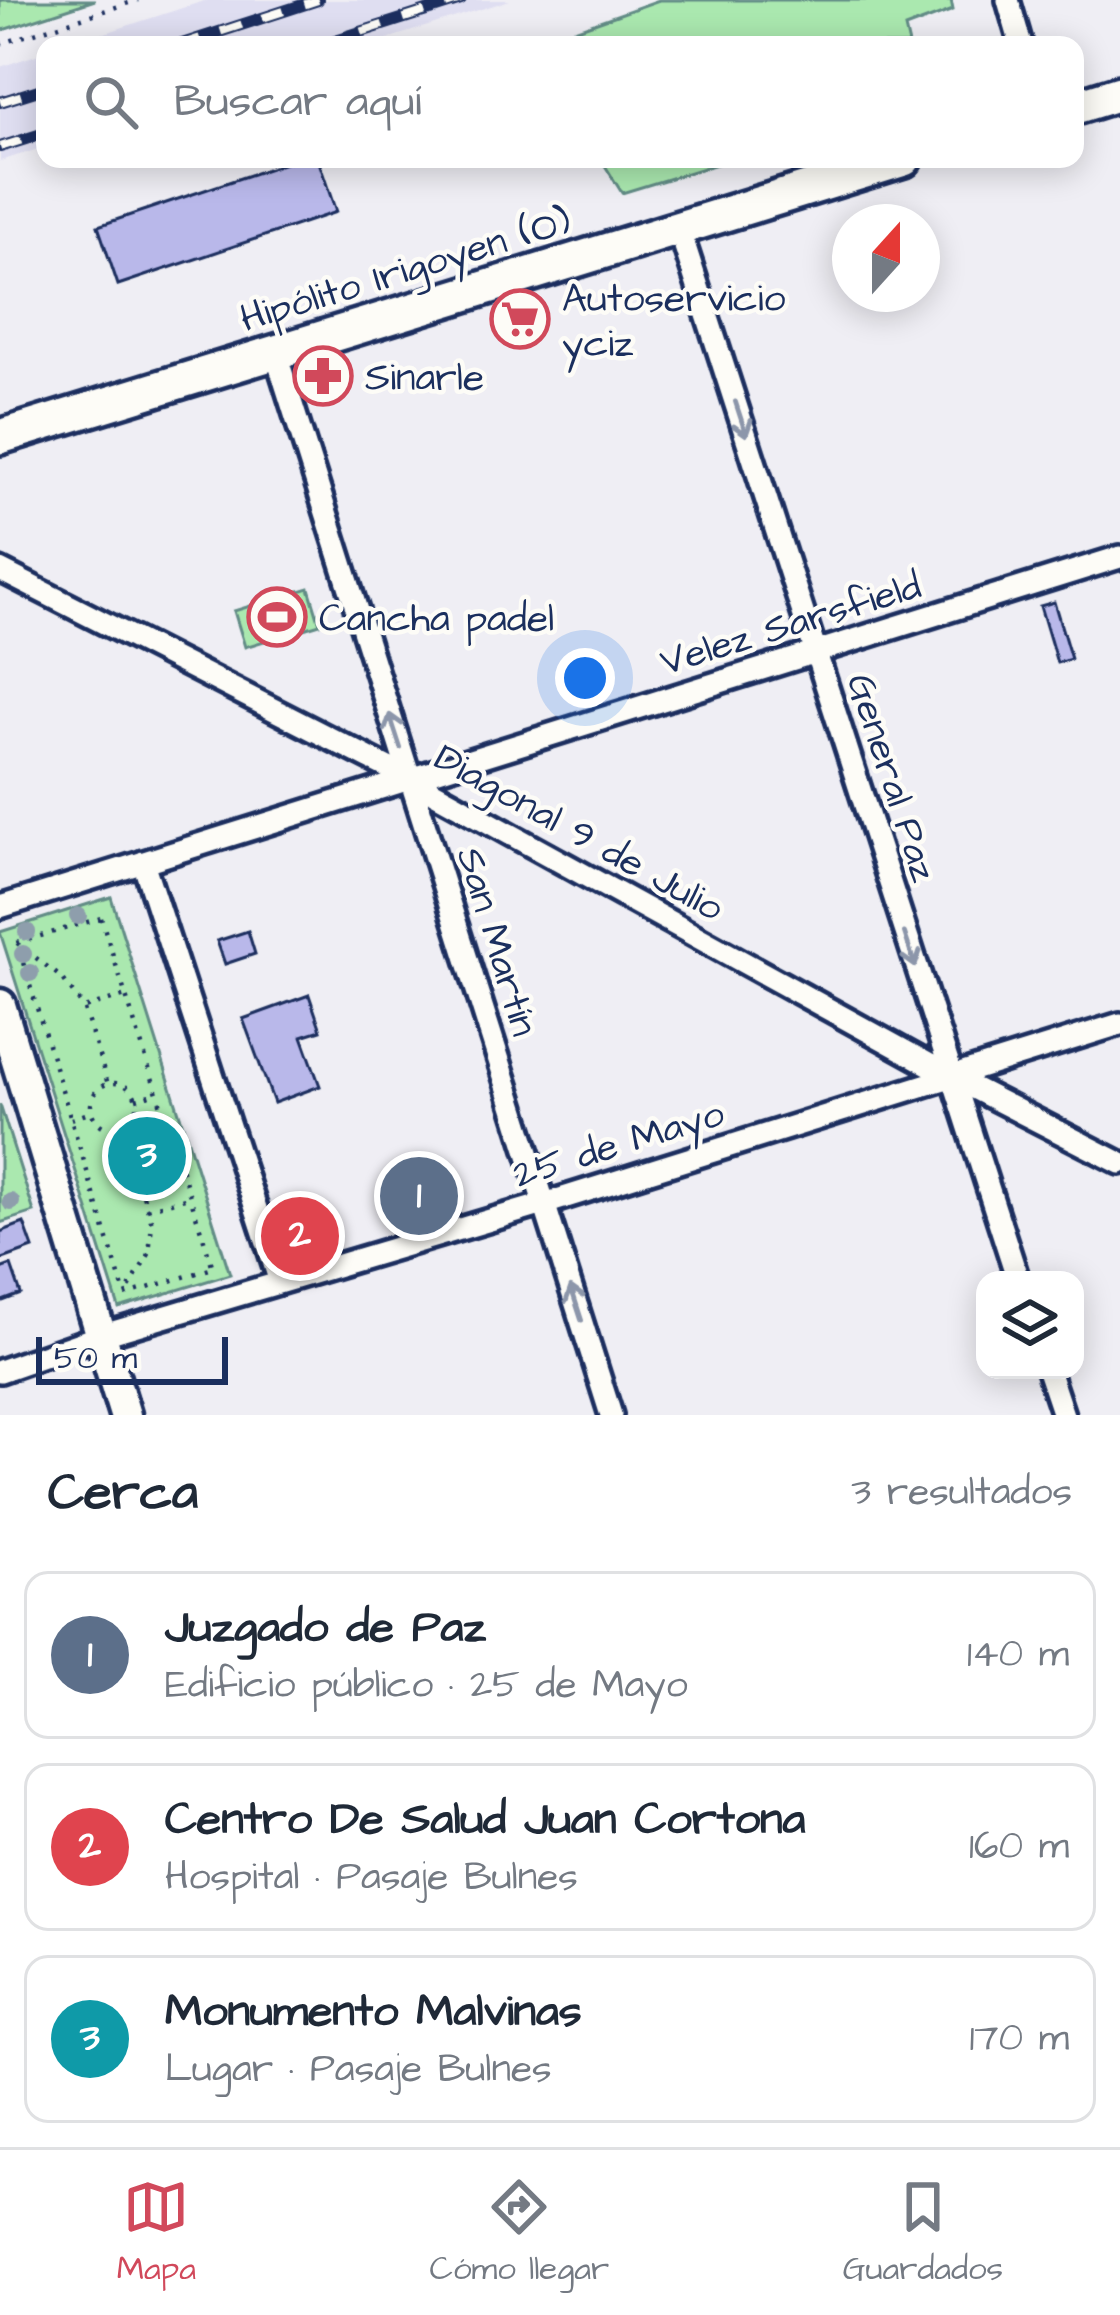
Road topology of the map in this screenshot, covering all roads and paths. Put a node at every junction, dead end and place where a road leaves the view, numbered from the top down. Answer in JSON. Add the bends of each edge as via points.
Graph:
{"nodes":[{"id":1,"x":138,"y":0,"type":"edge"},
{"id":2,"x":1008,"y":0,"type":"edge"},
{"id":3,"x":1019,"y":36,"type":"edge"},
{"id":4,"x":0,"y":44,"type":"edge"},
{"id":5,"x":1120,"y":93,"type":"edge"},
{"id":6,"x":1084,"y":104,"type":"edge"},
{"id":7,"x":875,"y":168,"type":"edge"},
{"id":8,"x":679,"y":228,"type":"junction"},
{"id":9,"x":275,"y":351,"type":"junction"},
{"id":10,"x":0,"y":437,"type":"edge"},
{"id":11,"x":1120,"y":557,"type":"edge"},
{"id":12,"x":0,"y":570,"type":"edge"},
{"id":13,"x":816,"y":652,"type":"junction"},
{"id":14,"x":410,"y":778,"type":"junction"},
{"id":15,"x":143,"y":862,"type":"junction"},
{"id":16,"x":0,"y":907,"type":"edge"},
{"id":17,"x":17,"y":943,"type":"junction"},
{"id":18,"x":126,"y":996,"type":"junction"},
{"id":19,"x":0,"y":1006,"type":"edge"},
{"id":20,"x":84,"y":1008,"type":"junction"},
{"id":21,"x":1120,"y":1024,"type":"edge"},
{"id":22,"x":950,"y":1076,"type":"junction"},
{"id":23,"x":108,"y":1084,"type":"junction"},
{"id":24,"x":158,"y":1093,"type":"junction"},
{"id":25,"x":136,"y":1099,"type":"junction"},
{"id":26,"x":92,"y":1112,"type":"junction"},
{"id":27,"x":71,"y":1119,"type":"junction"},
{"id":28,"x":121,"y":1127,"type":"junction"},
{"id":29,"x":1120,"y":1163,"type":"edge"},
{"id":30,"x":190,"y":1197,"type":"junction"},
{"id":31,"x":544,"y":1204,"type":"junction"},
{"id":32,"x":147,"y":1209,"type":"junction"},
{"id":33,"x":1015,"y":1271,"type":"edge"},
{"id":34,"x":280,"y":1282,"type":"junction"},
{"id":35,"x":125,"y":1295,"type":"junction"},
{"id":36,"x":100,"y":1336,"type":"junction"},
{"id":37,"x":0,"y":1371,"type":"edge"},
{"id":38,"x":1051,"y":1379,"type":"edge"},
{"id":39,"x":125,"y":1415,"type":"edge"},
{"id":40,"x":611,"y":1415,"type":"edge"},
{"id":41,"x":1063,"y":1415,"type":"edge"}],
"edges":[{"from":1,"to":4,"type":"path"},
{"from":2,"to":3,"type":"street"},
{"from":5,"to":6,"type":"highway"},
{"from":7,"to":8,"type":"highway","name":"Hipólito Irigoyen (O)"},
{"from":8,"to":9,"type":"highway","name":"Hipólito Irigoyen (O)"},
{"from":8,"to":13,"type":"street","name":"General Paz","one_way":true},
{"from":9,"to":10,"type":"highway","name":"Hipólito Irigoyen (O)"},
{"from":14,"to":9,"type":"street","name":"San Martín","one_way":true},
{"from":11,"to":13,"type":"street","name":"Velez Sarsfield"},
{"from":12,"to":14,"type":"street","name":"Diagonal 9 de Julio"},
{"from":13,"to":14,"type":"street","name":"Velez Sarsfield"},
{"from":13,"to":22,"type":"street","name":"General Paz","one_way":true},
{"from":14,"to":15,"type":"street","name":"Velez Sarsfield"},
{"from":14,"to":22,"type":"street","name":"Diagonal 9 de Julio"},
{"from":14,"to":31,"type":"street","name":"San Martín"},
{"from":15,"to":16,"type":"street","name":"Velez Sarsfield"},
{"from":15,"to":34,"type":"street"},
{"from":17,"to":18,"type":"path","via":[[101,918]]},
{"from":17,"to":20,"type":"path","via":[[63,979]]},
{"from":17,"to":27,"type":"path"},
{"from":18,"to":20,"type":"path"},
{"from":18,"to":24,"type":"path"},
{"from":19,"to":36,"type":"main road"},
{"from":20,"to":23,"type":"path"},
{"from":21,"to":22,"type":"street","name":"25 de Mayo"},
{"from":22,"to":29,"type":"street","name":"Diagonal 9 de Julio"},
{"from":22,"to":31,"type":"street","name":"25 de Mayo"},
{"from":22,"to":33,"type":"street","name":"General Paz"},
{"from":23,"to":25,"type":"path","via":[[122,1084]]},
{"from":23,"to":26,"type":"path","via":[[93,1098]]},
{"from":24,"to":25,"type":"path"},
{"from":24,"to":30,"type":"path"},
{"from":25,"to":28,"type":"path","via":[[136,1113]]},
{"from":26,"to":27,"type":"path"},
{"from":26,"to":28,"type":"path","via":[[100,1124]]},
{"from":27,"to":35,"type":"path"},
{"from":28,"to":32,"type":"path"},
{"from":30,"to":32,"type":"path"},
{"from":30,"to":35,"type":"path","via":[[213,1268]]},
{"from":31,"to":34,"type":"street","name":"25 de Mayo"},
{"from":40,"to":31,"type":"street","name":"San Martín","one_way":true},
{"from":32,"to":35,"type":"path","via":[[148,1254]]},
{"from":34,"to":36,"type":"street","name":"25 de Mayo"},
{"from":36,"to":37,"type":"street","name":"25 de Mayo"},
{"from":36,"to":39,"type":"main road"},
{"from":38,"to":41,"type":"street"}]}
